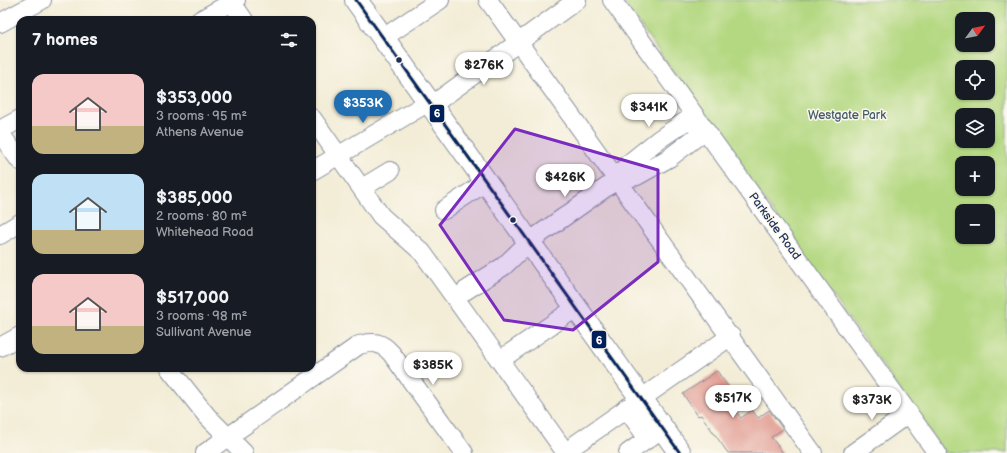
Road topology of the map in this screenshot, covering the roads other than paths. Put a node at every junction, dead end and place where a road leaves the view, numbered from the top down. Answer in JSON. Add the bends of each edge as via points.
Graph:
{"nodes":[{"id":1,"x":42,"y":0,"type":"edge"},
{"id":2,"x":356,"y":0,"type":"edge"},
{"id":3,"x":440,"y":0,"type":"edge"},
{"id":4,"x":488,"y":0,"type":"edge"},
{"id":5,"x":577,"y":0,"type":"edge"},
{"id":6,"x":612,"y":0,"type":"edge"},
{"id":7,"x":233,"y":1,"type":"edge"},
{"id":8,"x":207,"y":16,"type":"edge"},
{"id":9,"x":242,"y":16,"type":"edge"},
{"id":10,"x":0,"y":23,"type":"edge"},
{"id":11,"x":383,"y":38,"type":"junction"},
{"id":12,"x":519,"y":42,"type":"junction"},
{"id":13,"x":431,"y":104,"type":"junction"},
{"id":14,"x":16,"y":122,"type":"edge"},
{"id":15,"x":316,"y":124,"type":"edge"},
{"id":16,"x":701,"y":124,"type":"junction"},
{"id":17,"x":0,"y":132,"type":"edge"},
{"id":18,"x":16,"y":155,"type":"edge"},
{"id":19,"x":339,"y":156,"type":"junction"},
{"id":20,"x":316,"y":169,"type":"edge"},
{"id":21,"x":390,"y":171,"type":"dead end"},
{"id":22,"x":618,"y":179,"type":"junction"},
{"id":23,"x":486,"y":182,"type":"junction"},
{"id":24,"x":362,"y":188,"type":"junction"},
{"id":25,"x":444,"y":210,"type":"dead end"},
{"id":26,"x":16,"y":225,"type":"edge"},
{"id":27,"x":0,"y":234,"type":"edge"},
{"id":28,"x":530,"y":241,"type":"junction"},
{"id":29,"x":465,"y":291,"type":"dead end"},
{"id":30,"x":577,"y":307,"type":"junction"},
{"id":31,"x":730,"y":336,"type":"junction"},
{"id":32,"x":16,"y":338,"type":"edge"},
{"id":33,"x":0,"y":347,"type":"edge"},
{"id":34,"x":500,"y":360,"type":"junction"},
{"id":35,"x":172,"y":372,"type":"edge"},
{"id":36,"x":633,"y":402,"type":"junction"},
{"id":37,"x":909,"y":413,"type":"junction"},
{"id":38,"x":655,"y":433,"type":"junction"},
{"id":39,"x":227,"y":437,"type":"junction"},
{"id":40,"x":571,"y":448,"type":"edge"},
{"id":41,"x":205,"y":453,"type":"edge"},
{"id":42,"x":244,"y":453,"type":"edge"},
{"id":43,"x":464,"y":453,"type":"edge"},
{"id":44,"x":628,"y":453,"type":"edge"},
{"id":45,"x":680,"y":453,"type":"edge"},
{"id":46,"x":813,"y":453,"type":"edge"},
{"id":47,"x":853,"y":453,"type":"edge"},
{"id":48,"x":937,"y":453,"type":"edge"}],
"edges":[{"from":1,"to":10,"type":"street"},
{"from":2,"to":11,"type":"main road"},
{"from":3,"to":11,"type":"street"},
{"from":4,"to":12,"type":"street"},
{"from":5,"to":12,"type":"street"},
{"from":6,"to":16,"type":"street","name":"Parkside Road"},
{"from":7,"to":8,"type":"street"},
{"from":7,"to":9,"type":"street"},
{"from":11,"to":13,"type":"main road"},
{"from":12,"to":13,"type":"street"},
{"from":12,"to":22,"type":"street"},
{"from":13,"to":19,"type":"street"},
{"from":13,"to":23,"type":"main road"},
{"from":14,"to":17,"type":"street"},
{"from":15,"to":19,"type":"street"},
{"from":16,"to":22,"type":"street","via":[[699,136],[669,158],[637,176]]},
{"from":16,"to":37,"type":"street","name":"Parkside Road"},
{"from":17,"to":18,"type":"street"},
{"from":19,"to":20,"type":"street"},
{"from":19,"to":24,"type":"street"},
{"from":21,"to":24,"type":"street"},
{"from":22,"to":28,"type":"street"},
{"from":22,"to":31,"type":"street"},
{"from":23,"to":25,"type":"street"},
{"from":23,"to":28,"type":"main road"},
{"from":24,"to":34,"type":"street","via":[[381,216],[422,252]]},
{"from":26,"to":27,"type":"street"},
{"from":28,"to":29,"type":"street","via":[[504,266]]},
{"from":28,"to":30,"type":"main road"},
{"from":30,"to":34,"type":"street"},
{"from":30,"to":36,"type":"main road"},
{"from":31,"to":36,"type":"street"},
{"from":31,"to":46,"type":"street"},
{"from":32,"to":33,"type":"street"},
{"from":34,"to":40,"type":"street"},
{"from":35,"to":39,"type":"street"},
{"from":36,"to":38,"type":"main road"},
{"from":36,"to":40,"type":"street"},
{"from":37,"to":47,"type":"street"},
{"from":37,"to":48,"type":"street","name":"Parkside Road"},
{"from":38,"to":44,"type":"street"},
{"from":38,"to":45,"type":"main road"},
{"from":39,"to":41,"type":"street"},
{"from":39,"to":42,"type":"street"},
{"from":39,"to":43,"type":"street","via":[[359,346],[372,342],[380,344],[391,353]]}]}
